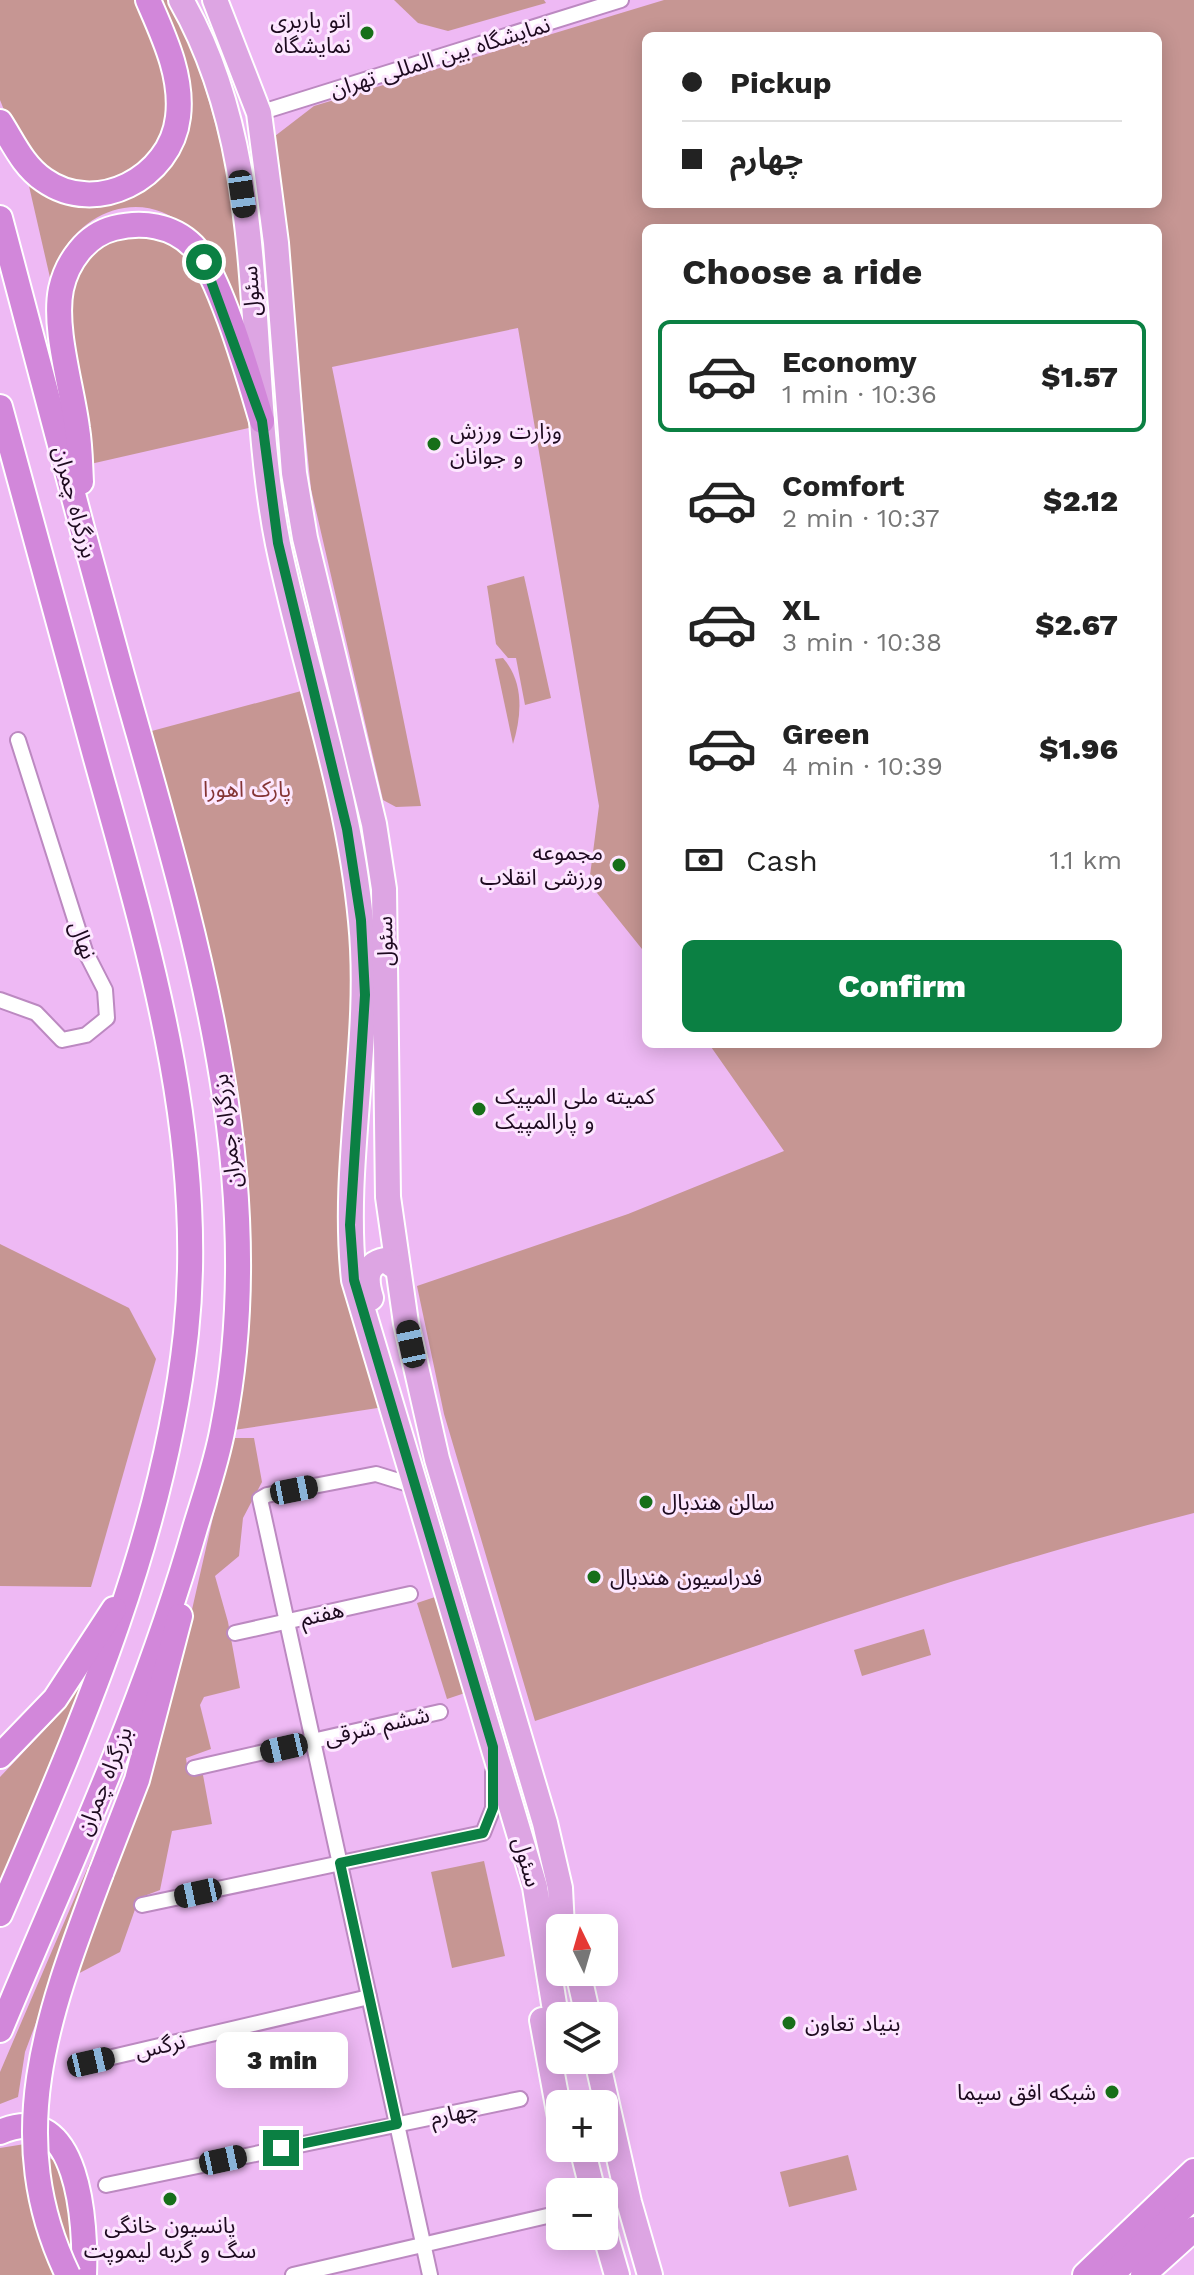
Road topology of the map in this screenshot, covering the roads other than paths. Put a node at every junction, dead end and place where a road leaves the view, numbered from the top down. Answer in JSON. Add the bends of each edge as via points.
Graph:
{"nodes":[{"id":1,"x":148,"y":0,"type":"edge"},
{"id":2,"x":181,"y":0,"type":"edge"},
{"id":3,"x":215,"y":0,"type":"edge"},
{"id":4,"x":621,"y":0,"type":"edge"},
{"id":5,"x":259,"y":113,"type":"junction"},
{"id":6,"x":0,"y":122,"type":"edge"},
{"id":7,"x":0,"y":218,"type":"edge"},
{"id":8,"x":0,"y":407,"type":"edge"},
{"id":9,"x":262,"y":421,"type":"junction"},
{"id":10,"x":85,"y":537,"type":"junction"},
{"id":11,"x":18,"y":740,"type":"dead end"},
{"id":12,"x":0,"y":1000,"type":"edge"},
{"id":13,"x":398,"y":1269,"type":"junction"},
{"id":14,"x":378,"y":1363,"type":"junction"},
{"id":15,"x":415,"y":1486,"type":"junction"},
{"id":16,"x":182,"y":1574,"type":"junction"},
{"id":17,"x":135,"y":1576,"type":"junction"},
{"id":18,"x":410,"y":1594,"type":"dead end"},
{"id":19,"x":287,"y":1622,"type":"junction"},
{"id":20,"x":235,"y":1633,"type":"dead end"},
{"id":21,"x":440,"y":1712,"type":"dead end"},
{"id":22,"x":313,"y":1741,"type":"junction"},
{"id":23,"x":493,"y":1747,"type":"junction"},
{"id":24,"x":0,"y":1756,"type":"edge"},
{"id":25,"x":194,"y":1768,"type":"dead end"},
{"id":26,"x":340,"y":1863,"type":"junction"},
{"id":27,"x":547,"y":1887,"type":"junction"},
{"id":28,"x":142,"y":1905,"type":"dead end"},
{"id":29,"x":0,"y":1914,"type":"edge"},
{"id":30,"x":557,"y":1914,"type":"edge"},
{"id":31,"x":561,"y":1914,"type":"edge"},
{"id":32,"x":369,"y":1997,"type":"junction"},
{"id":33,"x":557,"y":2002,"type":"edge"},
{"id":34,"x":0,"y":2030,"type":"edge"},
{"id":35,"x":91,"y":2062,"type":"dead end"},
{"id":36,"x":600,"y":2074,"type":"edge"},
{"id":37,"x":555,"y":2090,"type":"edge"},
{"id":38,"x":520,"y":2099,"type":"dead end"},
{"id":39,"x":397,"y":2124,"type":"junction"},
{"id":40,"x":0,"y":2132,"type":"edge"},
{"id":41,"x":605,"y":2162,"type":"edge"},
{"id":42,"x":1194,"y":2171,"type":"edge"},
{"id":43,"x":106,"y":2185,"type":"dead end"},
{"id":44,"x":1194,"y":2197,"type":"edge"},
{"id":45,"x":546,"y":2216,"type":"edge"},
{"id":46,"x":1194,"y":2229,"type":"edge"},
{"id":47,"x":424,"y":2245,"type":"junction"},
{"id":48,"x":593,"y":2250,"type":"edge"},
{"id":49,"x":610,"y":2250,"type":"edge"},
{"id":50,"x":1194,"y":2251,"type":"edge"},
{"id":51,"x":68,"y":2275,"type":"edge"},
{"id":52,"x":84,"y":2275,"type":"edge"},
{"id":53,"x":293,"y":2275,"type":"edge"},
{"id":54,"x":430,"y":2275,"type":"edge"},
{"id":55,"x":601,"y":2275,"type":"edge"},
{"id":56,"x":617,"y":2275,"type":"edge"},
{"id":57,"x":637,"y":2275,"type":"edge"},
{"id":58,"x":650,"y":2275,"type":"edge"},
{"id":59,"x":1085,"y":2275,"type":"edge"},
{"id":60,"x":1111,"y":2275,"type":"edge"},
{"id":61,"x":1143,"y":2275,"type":"edge"},
{"id":62,"x":1169,"y":2275,"type":"edge"}],
"edges":[{"from":1,"to":6,"type":"highway","via":[[172,62],[179,102],[175,131],[150,172],[130,186],[108,192],[66,191],[44,181],[28,165]]},
{"from":2,"to":9,"type":"main road","name":"سئول","via":[[203,44],[239,172]]},
{"from":3,"to":5,"type":"main road","name":"سئول"},
{"from":4,"to":5,"type":"street","name":"نمایشگاه بین المللی تهران"},
{"from":5,"to":13,"type":"main road","name":"سئول","via":[[276,243],[294,473],[384,889],[386,1153]]},
{"from":7,"to":10,"type":"highway","name":"بزرگراه چمران"},
{"from":8,"to":17,"type":"highway","name":"بزرگراه چمران","via":[[142,922],[180,1106],[190,1241],[186,1331],[169,1444]]},
{"from":9,"to":10,"type":"highway","via":[[214,284],[194,247],[170,230],[141,224],[94,238],[68,268],[60,305],[78,431]]},
{"from":9,"to":14,"type":"main road","name":"سئول","via":[[278,543],[347,829],[361,920],[365,995],[351,1256]]},
{"from":10,"to":16,"type":"highway","name":"بزرگراه چمران","via":[[199,958],[224,1085],[234,1174],[237,1241],[230,1378],[223,1430]]},
{"from":11,"to":12,"type":"street","name":"نهال","via":[[85,951],[105,990],[107,1018],[86,1035],[62,1040],[36,1013]]},
{"from":13,"to":14,"type":"main road","via":[[380,1260],[367,1276],[379,1326]]},
{"from":13,"to":27,"type":"main road","name":"سئول","via":[[433,1444],[545,1823]]},
{"from":14,"to":15,"type":"main road","name":"سئول"},
{"from":15,"to":19,"type":"street","via":[[376,1474],[260,1499]]},
{"from":15,"to":23,"type":"main road","name":"سئول"},
{"from":16,"to":34,"type":"highway","name":"بزرگراه چمران","via":[[99,1798]]},
{"from":16,"to":51,"type":"highway","bridge":true,"via":[[180,1621],[168,1673],[137,1780],[43,2028],[28,2109],[38,2198]]},
{"from":17,"to":24,"type":"highway","via":[[55,1699]]},
{"from":17,"to":29,"type":"highway","name":"بزرگراه چمران","via":[[103,1668]]},
{"from":18,"to":19,"type":"street","name":"هفتم"},
{"from":19,"to":20,"type":"street","name":"هفتم"},
{"from":19,"to":22,"type":"street"},
{"from":21,"to":22,"type":"street","name":"ششم شرقی"},
{"from":22,"to":25,"type":"street","name":"ششم شرقی"},
{"from":22,"to":26,"type":"street"},
{"from":23,"to":26,"type":"street","via":[[493,1808],[483,1833]]},
{"from":23,"to":27,"type":"main road","name":"سئول"},
{"from":26,"to":28,"type":"street"},
{"from":26,"to":32,"type":"street"},
{"from":27,"to":30,"type":"main road","name":"سئول"},
{"from":27,"to":31,"type":"main road"},
{"from":27,"to":33,"type":"main road","name":"سئول"},
{"from":27,"to":37,"type":"main road","via":[[532,1957]]},
{"from":32,"to":35,"type":"street","name":"نرگس"},
{"from":32,"to":39,"type":"street"},
{"from":36,"to":58,"type":"main road"},
{"from":38,"to":39,"type":"street","name":"چهارم"},
{"from":39,"to":43,"type":"street","name":"چهارم"},
{"from":39,"to":47,"type":"street"},
{"from":40,"to":52,"type":"highway","via":[[25,2126],[42,2129],[62,2147],[77,2187]]},
{"from":41,"to":57,"type":"main road"},
{"from":42,"to":59,"type":"highway"},
{"from":44,"to":60,"type":"highway"},
{"from":45,"to":47,"type":"street"},
{"from":46,"to":61,"type":"highway"},
{"from":47,"to":53,"type":"street"},
{"from":47,"to":54,"type":"street"},
{"from":48,"to":55,"type":"main road"},
{"from":49,"to":56,"type":"main road"},
{"from":50,"to":62,"type":"highway"}]}
